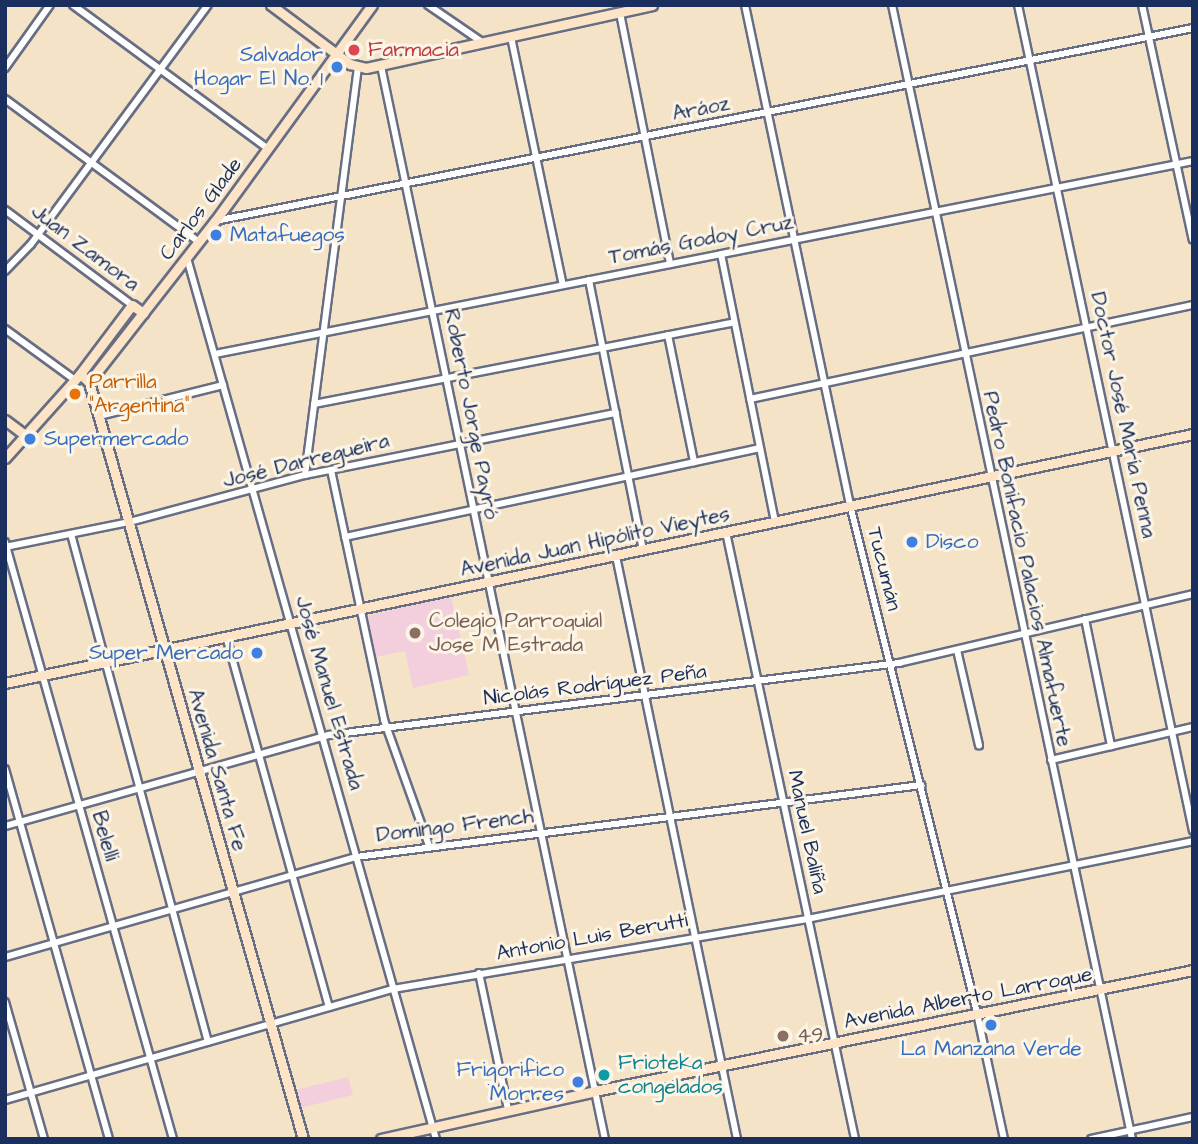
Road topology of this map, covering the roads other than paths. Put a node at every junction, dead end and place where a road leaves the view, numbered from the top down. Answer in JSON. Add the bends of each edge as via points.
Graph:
{"nodes":[{"id":1,"x":50,"y":5,"type":"edge"},
{"id":2,"x":73,"y":5,"type":"edge"},
{"id":3,"x":208,"y":5,"type":"edge"},
{"id":4,"x":271,"y":5,"type":"edge"},
{"id":5,"x":372,"y":5,"type":"edge"},
{"id":6,"x":428,"y":5,"type":"edge"},
{"id":7,"x":745,"y":5,"type":"edge"},
{"id":8,"x":892,"y":5,"type":"edge"},
{"id":9,"x":1018,"y":5,"type":"edge"},
{"id":10,"x":1142,"y":5,"type":"edge"},
{"id":11,"x":645,"y":6,"type":"edge"},
{"id":12,"x":620,"y":13,"type":"junction"},
{"id":13,"x":1193,"y":28,"type":"edge"},
{"id":14,"x":1149,"y":36,"type":"junction"},
{"id":15,"x":511,"y":37,"type":"junction"},
{"id":16,"x":483,"y":43,"type":"junction"},
{"id":17,"x":337,"y":54,"type":"junction"},
{"id":18,"x":1030,"y":61,"type":"junction"},
{"id":19,"x":381,"y":66,"type":"junction"},
{"id":20,"x":358,"y":67,"type":"junction"},
{"id":21,"x":5,"y":68,"type":"edge"},
{"id":22,"x":160,"y":69,"type":"junction"},
{"id":23,"x":908,"y":86,"type":"junction"},
{"id":24,"x":5,"y":99,"type":"edge"},
{"id":25,"x":769,"y":113,"type":"junction"},
{"id":26,"x":645,"y":138,"type":"junction"},
{"id":27,"x":268,"y":149,"type":"junction"},
{"id":28,"x":536,"y":159,"type":"junction"},
{"id":29,"x":1193,"y":162,"type":"edge"},
{"id":30,"x":92,"y":163,"type":"junction"},
{"id":31,"x":1176,"y":165,"type":"junction"},
{"id":32,"x":406,"y":185,"type":"junction"},
{"id":33,"x":1056,"y":188,"type":"junction"},
{"id":34,"x":341,"y":197,"type":"junction"},
{"id":35,"x":5,"y":210,"type":"edge"},
{"id":36,"x":934,"y":212,"type":"junction"},
{"id":37,"x":215,"y":221,"type":"junction"},
{"id":38,"x":39,"y":235,"type":"junction"},
{"id":39,"x":796,"y":239,"type":"junction"},
{"id":40,"x":1193,"y":240,"type":"edge"},
{"id":41,"x":199,"y":242,"type":"junction"},
{"id":42,"x":720,"y":254,"type":"junction"},
{"id":43,"x":187,"y":258,"type":"junction"},
{"id":44,"x":670,"y":264,"type":"junction"},
{"id":45,"x":5,"y":271,"type":"edge"},
{"id":46,"x":589,"y":280,"type":"junction"},
{"id":47,"x":563,"y":285,"type":"junction"},
{"id":48,"x":132,"y":305,"type":"junction"},
{"id":49,"x":1193,"y":305,"type":"edge"},
{"id":50,"x":432,"y":310,"type":"junction"},
{"id":51,"x":143,"y":313,"type":"junction"},
{"id":52,"x":734,"y":322,"type":"junction"},
{"id":53,"x":1087,"y":328,"type":"junction"},
{"id":54,"x":5,"y":329,"type":"edge"},
{"id":55,"x":324,"y":331,"type":"junction"},
{"id":56,"x":668,"y":335,"type":"junction"},
{"id":57,"x":602,"y":348,"type":"junction"},
{"id":58,"x":215,"y":354,"type":"junction"},
{"id":59,"x":963,"y":354,"type":"junction"},
{"id":60,"x":78,"y":377,"type":"junction"},
{"id":61,"x":446,"y":378,"type":"junction"},
{"id":62,"x":89,"y":382,"type":"junction"},
{"id":63,"x":824,"y":384,"type":"junction"},
{"id":64,"x":223,"y":385,"type":"junction"},
{"id":65,"x":750,"y":400,"type":"junction"},
{"id":66,"x":314,"y":404,"type":"junction"},
{"id":67,"x":616,"y":413,"type":"junction"},
{"id":68,"x":99,"y":416,"type":"junction"},
{"id":69,"x":5,"y":420,"type":"edge"},
{"id":70,"x":1193,"y":434,"type":"edge"},
{"id":71,"x":26,"y":436,"type":"junction"},
{"id":72,"x":459,"y":444,"type":"junction"},
{"id":73,"x":760,"y":448,"type":"junction"},
{"id":74,"x":1112,"y":451,"type":"junction"},
{"id":75,"x":5,"y":458,"type":"edge"},
{"id":76,"x":694,"y":462,"type":"junction"},
{"id":77,"x":331,"y":470,"type":"junction"},
{"id":78,"x":305,"y":475,"type":"junction"},
{"id":79,"x":629,"y":476,"type":"junction"},
{"id":80,"x":989,"y":477,"type":"junction"},
{"id":81,"x":253,"y":491,"type":"junction"},
{"id":82,"x":850,"y":505,"type":"junction"},
{"id":83,"x":473,"y":510,"type":"junction"},
{"id":84,"x":129,"y":522,"type":"junction"},
{"id":85,"x":775,"y":522,"type":"junction"},
{"id":86,"x":726,"y":532,"type":"junction"},
{"id":87,"x":71,"y":534,"type":"junction"},
{"id":88,"x":345,"y":537,"type":"junction"},
{"id":89,"x":6,"y":545,"type":"edge"},
{"id":90,"x":643,"y":550,"type":"junction"},
{"id":91,"x":616,"y":556,"type":"junction"},
{"id":92,"x":488,"y":583,"type":"junction"},
{"id":93,"x":1193,"y":594,"type":"edge"},
{"id":94,"x":1145,"y":606,"type":"junction"},
{"id":95,"x":360,"y":610,"type":"junction"},
{"id":96,"x":1085,"y":619,"type":"junction"},
{"id":97,"x":291,"y":623,"type":"junction"},
{"id":98,"x":1023,"y":634,"type":"junction"},
{"id":99,"x":226,"y":636,"type":"junction"},
{"id":100,"x":165,"y":649,"type":"junction"},
{"id":101,"x":957,"y":650,"type":"junction"},
{"id":102,"x":105,"y":661,"type":"junction"},
{"id":103,"x":890,"y":664,"type":"junction"},
{"id":104,"x":42,"y":675,"type":"junction"},
{"id":105,"x":758,"y":682,"type":"junction"},
{"id":106,"x":5,"y":683,"type":"edge"},
{"id":107,"x":646,"y":696,"type":"junction"},
{"id":108,"x":516,"y":714,"type":"junction"},
{"id":109,"x":1193,"y":727,"type":"edge"},
{"id":110,"x":387,"y":728,"type":"junction"},
{"id":111,"x":1172,"y":732,"type":"junction"},
{"id":112,"x":323,"y":737,"type":"junction"},
{"id":113,"x":979,"y":745,"type":"dead end"},
{"id":114,"x":1111,"y":746,"type":"junction"},
{"id":115,"x":259,"y":754,"type":"junction"},
{"id":116,"x":1051,"y":760,"type":"junction"},
{"id":117,"x":5,"y":769,"type":"edge"},
{"id":118,"x":199,"y":771,"type":"junction"},
{"id":119,"x":920,"y":785,"type":"junction"},
{"id":120,"x":139,"y":788,"type":"junction"},
{"id":121,"x":783,"y":802,"type":"junction"},
{"id":122,"x":79,"y":805,"type":"junction"},
{"id":123,"x":671,"y":817,"type":"junction"},
{"id":124,"x":20,"y":822,"type":"junction"},
{"id":125,"x":5,"y":826,"type":"edge"},
{"id":126,"x":1193,"y":831,"type":"edge"},
{"id":127,"x":540,"y":834,"type":"junction"},
{"id":128,"x":1193,"y":841,"type":"edge"},
{"id":129,"x":429,"y":846,"type":"junction"},
{"id":130,"x":356,"y":857,"type":"junction"},
{"id":131,"x":1072,"y":866,"type":"junction"},
{"id":132,"x":293,"y":875,"type":"junction"},
{"id":133,"x":233,"y":892,"type":"junction"},
{"id":134,"x":947,"y":892,"type":"junction"},
{"id":135,"x":173,"y":909,"type":"junction"},
{"id":136,"x":807,"y":919,"type":"junction"},
{"id":137,"x":113,"y":927,"type":"junction"},
{"id":138,"x":697,"y":937,"type":"junction"},
{"id":139,"x":54,"y":943,"type":"junction"},
{"id":140,"x":5,"y":957,"type":"edge"},
{"id":141,"x":568,"y":960,"type":"junction"},
{"id":142,"x":1193,"y":970,"type":"edge"},
{"id":143,"x":479,"y":973,"type":"junction"},
{"id":144,"x":393,"y":989,"type":"junction"},
{"id":145,"x":1099,"y":990,"type":"junction"},
{"id":146,"x":5,"y":1002,"type":"edge"},
{"id":147,"x":329,"y":1007,"type":"junction"},
{"id":148,"x":977,"y":1013,"type":"junction"},
{"id":149,"x":271,"y":1024,"type":"junction"},
{"id":150,"x":208,"y":1042,"type":"junction"},
{"id":151,"x":833,"y":1042,"type":"junction"},
{"id":152,"x":150,"y":1059,"type":"junction"},
{"id":153,"x":723,"y":1065,"type":"junction"},
{"id":154,"x":91,"y":1076,"type":"junction"},
{"id":155,"x":595,"y":1091,"type":"junction"},
{"id":156,"x":31,"y":1093,"type":"junction"},
{"id":157,"x":5,"y":1100,"type":"edge"},
{"id":158,"x":508,"y":1109,"type":"junction"},
{"id":159,"x":1193,"y":1117,"type":"edge"},
{"id":160,"x":432,"y":1125,"type":"junction"},
{"id":161,"x":1130,"y":1130,"type":"junction"},
{"id":162,"x":44,"y":1139,"type":"edge"},
{"id":163,"x":109,"y":1139,"type":"edge"},
{"id":164,"x":173,"y":1139,"type":"edge"},
{"id":165,"x":303,"y":1139,"type":"edge"},
{"id":166,"x":381,"y":1139,"type":"edge"},
{"id":167,"x":436,"y":1139,"type":"edge"},
{"id":168,"x":605,"y":1139,"type":"edge"},
{"id":169,"x":737,"y":1139,"type":"edge"},
{"id":170,"x":855,"y":1139,"type":"edge"},
{"id":171,"x":1004,"y":1139,"type":"edge"},
{"id":172,"x":1091,"y":1139,"type":"edge"},
{"id":173,"x":1132,"y":1139,"type":"edge"}],
"edges":[{"from":1,"to":21,"type":"street"},
{"from":2,"to":22,"type":"street"},
{"from":3,"to":22,"type":"street"},
{"from":4,"to":17,"type":"street"},
{"from":5,"to":17,"type":"street","name":"Carlos Glade"},
{"from":6,"to":16,"type":"street"},
{"from":7,"to":25,"type":"street","name":"Tucumán"},
{"from":8,"to":23,"type":"street","name":"Pedro Bonifacio Palacios Almafuerte"},
{"from":9,"to":18,"type":"street","name":"Doctor José María Penna"},
{"from":10,"to":14,"type":"street"},
{"from":11,"to":12,"type":"street"},
{"from":12,"to":15,"type":"street"},
{"from":12,"to":26,"type":"street"},
{"from":13,"to":14,"type":"street","name":"Aráoz"},
{"from":14,"to":18,"type":"street","name":"Aráoz"},
{"from":14,"to":31,"type":"street"},
{"from":15,"to":16,"type":"street"},
{"from":15,"to":28,"type":"street"},
{"from":16,"to":19,"type":"street"},
{"from":17,"to":20,"type":"street"},
{"from":17,"to":27,"type":"street","name":"Carlos Glade"},
{"from":18,"to":23,"type":"street","name":"Aráoz"},
{"from":18,"to":33,"type":"street","name":"Doctor José María Penna"},
{"from":19,"to":20,"type":"street"},
{"from":19,"to":32,"type":"street","name":"Roberto Jorge Payró"},
{"from":20,"to":34,"type":"street"},
{"from":22,"to":27,"type":"street"},
{"from":22,"to":30,"type":"street"},
{"from":23,"to":25,"type":"street","name":"Aráoz"},
{"from":23,"to":36,"type":"street","name":"Pedro Bonifacio Palacios Almafuerte"},
{"from":24,"to":30,"type":"street"},
{"from":25,"to":26,"type":"street","name":"Aráoz"},
{"from":25,"to":39,"type":"street","name":"Tucumán"},
{"from":26,"to":28,"type":"street","name":"Aráoz"},
{"from":26,"to":44,"type":"street"},
{"from":27,"to":37,"type":"street","name":"Carlos Glade"},
{"from":28,"to":32,"type":"street","name":"Aráoz"},
{"from":28,"to":47,"type":"street"},
{"from":29,"to":31,"type":"street","name":"Tomás Godoy Cruz"},
{"from":30,"to":38,"type":"street"},
{"from":30,"to":41,"type":"street"},
{"from":31,"to":33,"type":"street","name":"Tomás Godoy Cruz"},
{"from":31,"to":40,"type":"street"},
{"from":32,"to":34,"type":"street","name":"Aráoz"},
{"from":32,"to":50,"type":"street","name":"Roberto Jorge Payró"},
{"from":33,"to":36,"type":"street","name":"Tomás Godoy Cruz"},
{"from":33,"to":53,"type":"street","name":"Doctor José María Penna"},
{"from":34,"to":37,"type":"street","name":"Aráoz"},
{"from":34,"to":55,"type":"street"},
{"from":35,"to":38,"type":"street","name":"Juan Zamora"},
{"from":36,"to":39,"type":"street","name":"Tomás Godoy Cruz"},
{"from":36,"to":59,"type":"street","name":"Pedro Bonifacio Palacios Almafuerte"},
{"from":37,"to":41,"type":"street","name":"Carlos Glade"},
{"from":38,"to":45,"type":"street"},
{"from":38,"to":48,"type":"street","name":"Juan Zamora"},
{"from":39,"to":42,"type":"street","name":"Tomás Godoy Cruz"},
{"from":39,"to":63,"type":"street","name":"Tucumán"},
{"from":41,"to":43,"type":"street","name":"Carlos Glade"},
{"from":42,"to":44,"type":"street","name":"Tomás Godoy Cruz"},
{"from":42,"to":52,"type":"street"},
{"from":43,"to":51,"type":"street","name":"Carlos Glade"},
{"from":43,"to":58,"type":"street","name":"José Manuel Estrada"},
{"from":44,"to":46,"type":"street","name":"Tomás Godoy Cruz"},
{"from":46,"to":47,"type":"street","name":"Tomás Godoy Cruz"},
{"from":46,"to":57,"type":"street"},
{"from":47,"to":50,"type":"street","name":"Tomás Godoy Cruz"},
{"from":48,"to":51,"type":"street","name":"Juan Zamora"},
{"from":48,"to":60,"type":"street"},
{"from":49,"to":53,"type":"street"},
{"from":50,"to":55,"type":"street","name":"Tomás Godoy Cruz"},
{"from":50,"to":61,"type":"street","name":"Roberto Jorge Payró"},
{"from":51,"to":62,"type":"street","name":"Carlos Glade"},
{"from":52,"to":56,"type":"street"},
{"from":52,"to":65,"type":"street"},
{"from":53,"to":59,"type":"street"},
{"from":53,"to":74,"type":"street","name":"Doctor José María Penna"},
{"from":54,"to":60,"type":"street"},
{"from":55,"to":58,"type":"street","name":"Tomás Godoy Cruz"},
{"from":55,"to":66,"type":"street"},
{"from":56,"to":57,"type":"street"},
{"from":56,"to":76,"type":"street"},
{"from":57,"to":61,"type":"street"},
{"from":57,"to":67,"type":"street"},
{"from":58,"to":64,"type":"street","name":"José Manuel Estrada"},
{"from":59,"to":63,"type":"street"},
{"from":59,"to":80,"type":"street","name":"Pedro Bonifacio Palacios Almafuerte"},
{"from":60,"to":62,"type":"street"},
{"from":60,"to":71,"type":"street"},
{"from":61,"to":66,"type":"street"},
{"from":61,"to":72,"type":"street","name":"Roberto Jorge Payró"},
{"from":62,"to":68,"type":"street","name":"Avenida Santa Fe"},
{"from":63,"to":65,"type":"street"},
{"from":63,"to":82,"type":"street","name":"Tucumán"},
{"from":64,"to":68,"type":"street"},
{"from":64,"to":81,"type":"street","name":"José Manuel Estrada"},
{"from":65,"to":73,"type":"street"},
{"from":66,"to":78,"type":"street"},
{"from":67,"to":72,"type":"street","name":"José Darregueira"},
{"from":67,"to":79,"type":"street"},
{"from":68,"to":84,"type":"street","name":"Avenida Santa Fe"},
{"from":69,"to":71,"type":"street"},
{"from":70,"to":74,"type":"street","name":"Avenida Juan Hipólito Vieytes"},
{"from":71,"to":75,"type":"street"},
{"from":72,"to":77,"type":"street","name":"José Darregueira"},
{"from":72,"to":83,"type":"street","name":"Roberto Jorge Payró"},
{"from":73,"to":76,"type":"street"},
{"from":73,"to":85,"type":"street"},
{"from":74,"to":80,"type":"street","name":"Avenida Juan Hipólito Vieytes"},
{"from":74,"to":94,"type":"street","name":"Doctor José María Penna"},
{"from":76,"to":79,"type":"street"},
{"from":77,"to":78,"type":"street","name":"José Darregueira"},
{"from":77,"to":88,"type":"street"},
{"from":78,"to":81,"type":"street","name":"José Darregueira"},
{"from":79,"to":83,"type":"street"},
{"from":79,"to":90,"type":"street"},
{"from":80,"to":82,"type":"street","name":"Avenida Juan Hipólito Vieytes"},
{"from":80,"to":98,"type":"street","name":"Pedro Bonifacio Palacios Almafuerte"},
{"from":81,"to":84,"type":"street","name":"José Darregueira"},
{"from":81,"to":97,"type":"street","name":"José Manuel Estrada"},
{"from":82,"to":85,"type":"street","name":"Avenida Juan Hipólito Vieytes"},
{"from":82,"to":103,"type":"street","name":"Tucumán"},
{"from":83,"to":88,"type":"street"},
{"from":83,"to":92,"type":"street","name":"Roberto Jorge Payró"},
{"from":84,"to":87,"type":"street","name":"José Darregueira"},
{"from":84,"to":100,"type":"street","name":"Avenida Santa Fe"},
{"from":85,"to":86,"type":"street","name":"Avenida Juan Hipólito Vieytes"},
{"from":86,"to":90,"type":"street","name":"Avenida Juan Hipólito Vieytes"},
{"from":86,"to":105,"type":"street","name":"Manuel Baliña"},
{"from":87,"to":89,"type":"street","name":"José Darregueira"},
{"from":87,"to":102,"type":"street"},
{"from":88,"to":95,"type":"street"},
{"from":89,"to":104,"type":"street","name":"Belelli"},
{"from":90,"to":91,"type":"street","name":"Avenida Juan Hipólito Vieytes"},
{"from":91,"to":92,"type":"street","name":"Avenida Juan Hipólito Vieytes"},
{"from":91,"to":107,"type":"street"},
{"from":92,"to":95,"type":"street","name":"Avenida Juan Hipólito Vieytes"},
{"from":92,"to":108,"type":"street","name":"Roberto Jorge Payró"},
{"from":93,"to":94,"type":"street","name":"Nicolás Rodríguez Peña"},
{"from":94,"to":96,"type":"street","name":"Nicolás Rodríguez Peña"},
{"from":94,"to":111,"type":"street","name":"Doctor José María Penna"},
{"from":95,"to":97,"type":"street","name":"Avenida Juan Hipólito Vieytes"},
{"from":95,"to":110,"type":"street"},
{"from":96,"to":98,"type":"street","name":"Nicolás Rodríguez Peña"},
{"from":96,"to":114,"type":"street"},
{"from":97,"to":99,"type":"street","name":"Avenida Juan Hipólito Vieytes"},
{"from":97,"to":112,"type":"street","name":"José Manuel Estrada"},
{"from":98,"to":101,"type":"street","name":"Nicolás Rodríguez Peña"},
{"from":98,"to":116,"type":"street","name":"Pedro Bonifacio Palacios Almafuerte"},
{"from":99,"to":100,"type":"street","name":"Avenida Juan Hipólito Vieytes"},
{"from":99,"to":115,"type":"street"},
{"from":100,"to":102,"type":"street","name":"Avenida Juan Hipólito Vieytes"},
{"from":100,"to":118,"type":"street","name":"Avenida Santa Fe"},
{"from":101,"to":103,"type":"street","name":"Nicolás Rodríguez Peña"},
{"from":101,"to":113,"type":"street"},
{"from":102,"to":104,"type":"street","name":"Avenida Juan Hipólito Vieytes"},
{"from":102,"to":120,"type":"street"},
{"from":103,"to":105,"type":"street","name":"Nicolás Rodríguez Peña"},
{"from":103,"to":119,"type":"street","name":"Tucumán"},
{"from":104,"to":106,"type":"street","name":"Avenida Juan Hipólito Vieytes"},
{"from":104,"to":122,"type":"street","name":"Belelli"},
{"from":105,"to":107,"type":"street","name":"Nicolás Rodríguez Peña"},
{"from":105,"to":121,"type":"street","name":"Manuel Baliña"},
{"from":107,"to":108,"type":"street","name":"Nicolás Rodríguez Peña"},
{"from":107,"to":123,"type":"street"},
{"from":108,"to":110,"type":"street","name":"Nicolás Rodríguez Peña"},
{"from":108,"to":127,"type":"street","name":"Roberto Jorge Payró"},
{"from":109,"to":111,"type":"street"},
{"from":110,"to":112,"type":"street","name":"Nicolás Rodríguez Peña"},
{"from":110,"to":129,"type":"street"},
{"from":111,"to":114,"type":"street"},
{"from":111,"to":126,"type":"street","name":"Doctor José María Penna"},
{"from":112,"to":115,"type":"street","name":"Nicolás Rodríguez Peña"},
{"from":112,"to":130,"type":"street","name":"José Manuel Estrada"},
{"from":114,"to":116,"type":"street"},
{"from":115,"to":118,"type":"street","name":"Nicolás Rodríguez Peña"},
{"from":115,"to":132,"type":"street"},
{"from":116,"to":131,"type":"street","name":"Pedro Bonifacio Palacios Almafuerte"},
{"from":117,"to":124,"type":"street"},
{"from":118,"to":120,"type":"street","name":"Nicolás Rodríguez Peña"},
{"from":118,"to":133,"type":"street","name":"Avenida Santa Fe"},
{"from":119,"to":121,"type":"street","name":"Domingo French"},
{"from":119,"to":134,"type":"street","name":"Tucumán"},
{"from":120,"to":122,"type":"street","name":"Nicolás Rodríguez Peña"},
{"from":120,"to":135,"type":"street"},
{"from":121,"to":123,"type":"street","name":"Domingo French"},
{"from":121,"to":136,"type":"street","name":"Manuel Baliña"},
{"from":122,"to":124,"type":"street","name":"Nicolás Rodríguez Peña"},
{"from":122,"to":137,"type":"street","name":"Belelli"},
{"from":123,"to":127,"type":"street","name":"Domingo French"},
{"from":123,"to":138,"type":"street"},
{"from":124,"to":125,"type":"street","name":"Nicolás Rodríguez Peña"},
{"from":124,"to":139,"type":"street"},
{"from":127,"to":129,"type":"street","name":"Domingo French"},
{"from":127,"to":141,"type":"street","name":"Roberto Jorge Payró"},
{"from":128,"to":131,"type":"street","name":"Antonio Luis Berutti"},
{"from":129,"to":130,"type":"street","name":"Domingo French"},
{"from":130,"to":132,"type":"street","name":"Domingo French"},
{"from":130,"to":144,"type":"street","name":"José Manuel Estrada"},
{"from":131,"to":134,"type":"street","name":"Antonio Luis Berutti"},
{"from":131,"to":145,"type":"street","name":"Pedro Bonifacio Palacios Almafuerte"},
{"from":132,"to":133,"type":"street","name":"Domingo French"},
{"from":132,"to":147,"type":"street"},
{"from":133,"to":135,"type":"street","name":"Domingo French"},
{"from":133,"to":149,"type":"street","name":"Avenida Santa Fe"},
{"from":134,"to":136,"type":"street","name":"Antonio Luis Berutti"},
{"from":134,"to":148,"type":"street","name":"Tucumán"},
{"from":135,"to":137,"type":"street","name":"Domingo French"},
{"from":135,"to":150,"type":"street"},
{"from":136,"to":138,"type":"street","name":"Antonio Luis Berutti"},
{"from":136,"to":151,"type":"street","name":"Manuel Baliña"},
{"from":137,"to":139,"type":"street","name":"Domingo French"},
{"from":137,"to":152,"type":"street","name":"Belelli"},
{"from":138,"to":141,"type":"street","name":"Antonio Luis Berutti"},
{"from":138,"to":153,"type":"street"},
{"from":139,"to":140,"type":"street","name":"Domingo French"},
{"from":139,"to":154,"type":"street"},
{"from":141,"to":143,"type":"street","name":"Antonio Luis Berutti"},
{"from":141,"to":155,"type":"street","name":"Roberto Jorge Payró"},
{"from":142,"to":145,"type":"street","name":"Avenida Alberto Larroque"},
{"from":143,"to":144,"type":"street","name":"Antonio Luis Berutti"},
{"from":143,"to":158,"type":"street"},
{"from":144,"to":147,"type":"street","name":"Antonio Luis Berutti"},
{"from":144,"to":160,"type":"street","name":"José Manuel Estrada"},
{"from":145,"to":148,"type":"street","name":"Avenida Alberto Larroque"},
{"from":145,"to":161,"type":"street","name":"Pedro Bonifacio Palacios Almafuerte"},
{"from":146,"to":156,"type":"street"},
{"from":147,"to":149,"type":"street","name":"Antonio Luis Berutti"},
{"from":148,"to":151,"type":"street","name":"Avenida Alberto Larroque"},
{"from":148,"to":171,"type":"street","name":"Tucumán"},
{"from":149,"to":150,"type":"street","name":"Antonio Luis Berutti"},
{"from":149,"to":165,"type":"street","name":"Avenida Santa Fe"},
{"from":150,"to":152,"type":"street","name":"Antonio Luis Berutti"},
{"from":151,"to":153,"type":"street","name":"Avenida Alberto Larroque"},
{"from":151,"to":170,"type":"street","name":"Manuel Baliña"},
{"from":152,"to":154,"type":"street","name":"Antonio Luis Berutti"},
{"from":152,"to":164,"type":"street","name":"Belelli"},
{"from":153,"to":155,"type":"street","name":"Avenida Alberto Larroque"},
{"from":153,"to":169,"type":"street"},
{"from":154,"to":156,"type":"street","name":"Antonio Luis Berutti"},
{"from":154,"to":163,"type":"street"},
{"from":155,"to":158,"type":"street","name":"Avenida Alberto Larroque"},
{"from":155,"to":168,"type":"street","name":"Roberto Jorge Payró"},
{"from":156,"to":157,"type":"street","name":"Antonio Luis Berutti"},
{"from":156,"to":162,"type":"street"},
{"from":158,"to":160,"type":"street","name":"Avenida Alberto Larroque"},
{"from":159,"to":161,"type":"street"},
{"from":160,"to":166,"type":"street","name":"Avenida Alberto Larroque"},
{"from":160,"to":167,"type":"street","name":"José Manuel Estrada"},
{"from":161,"to":172,"type":"street"},
{"from":161,"to":173,"type":"street","name":"Pedro Bonifacio Palacios Almafuerte"}]}
